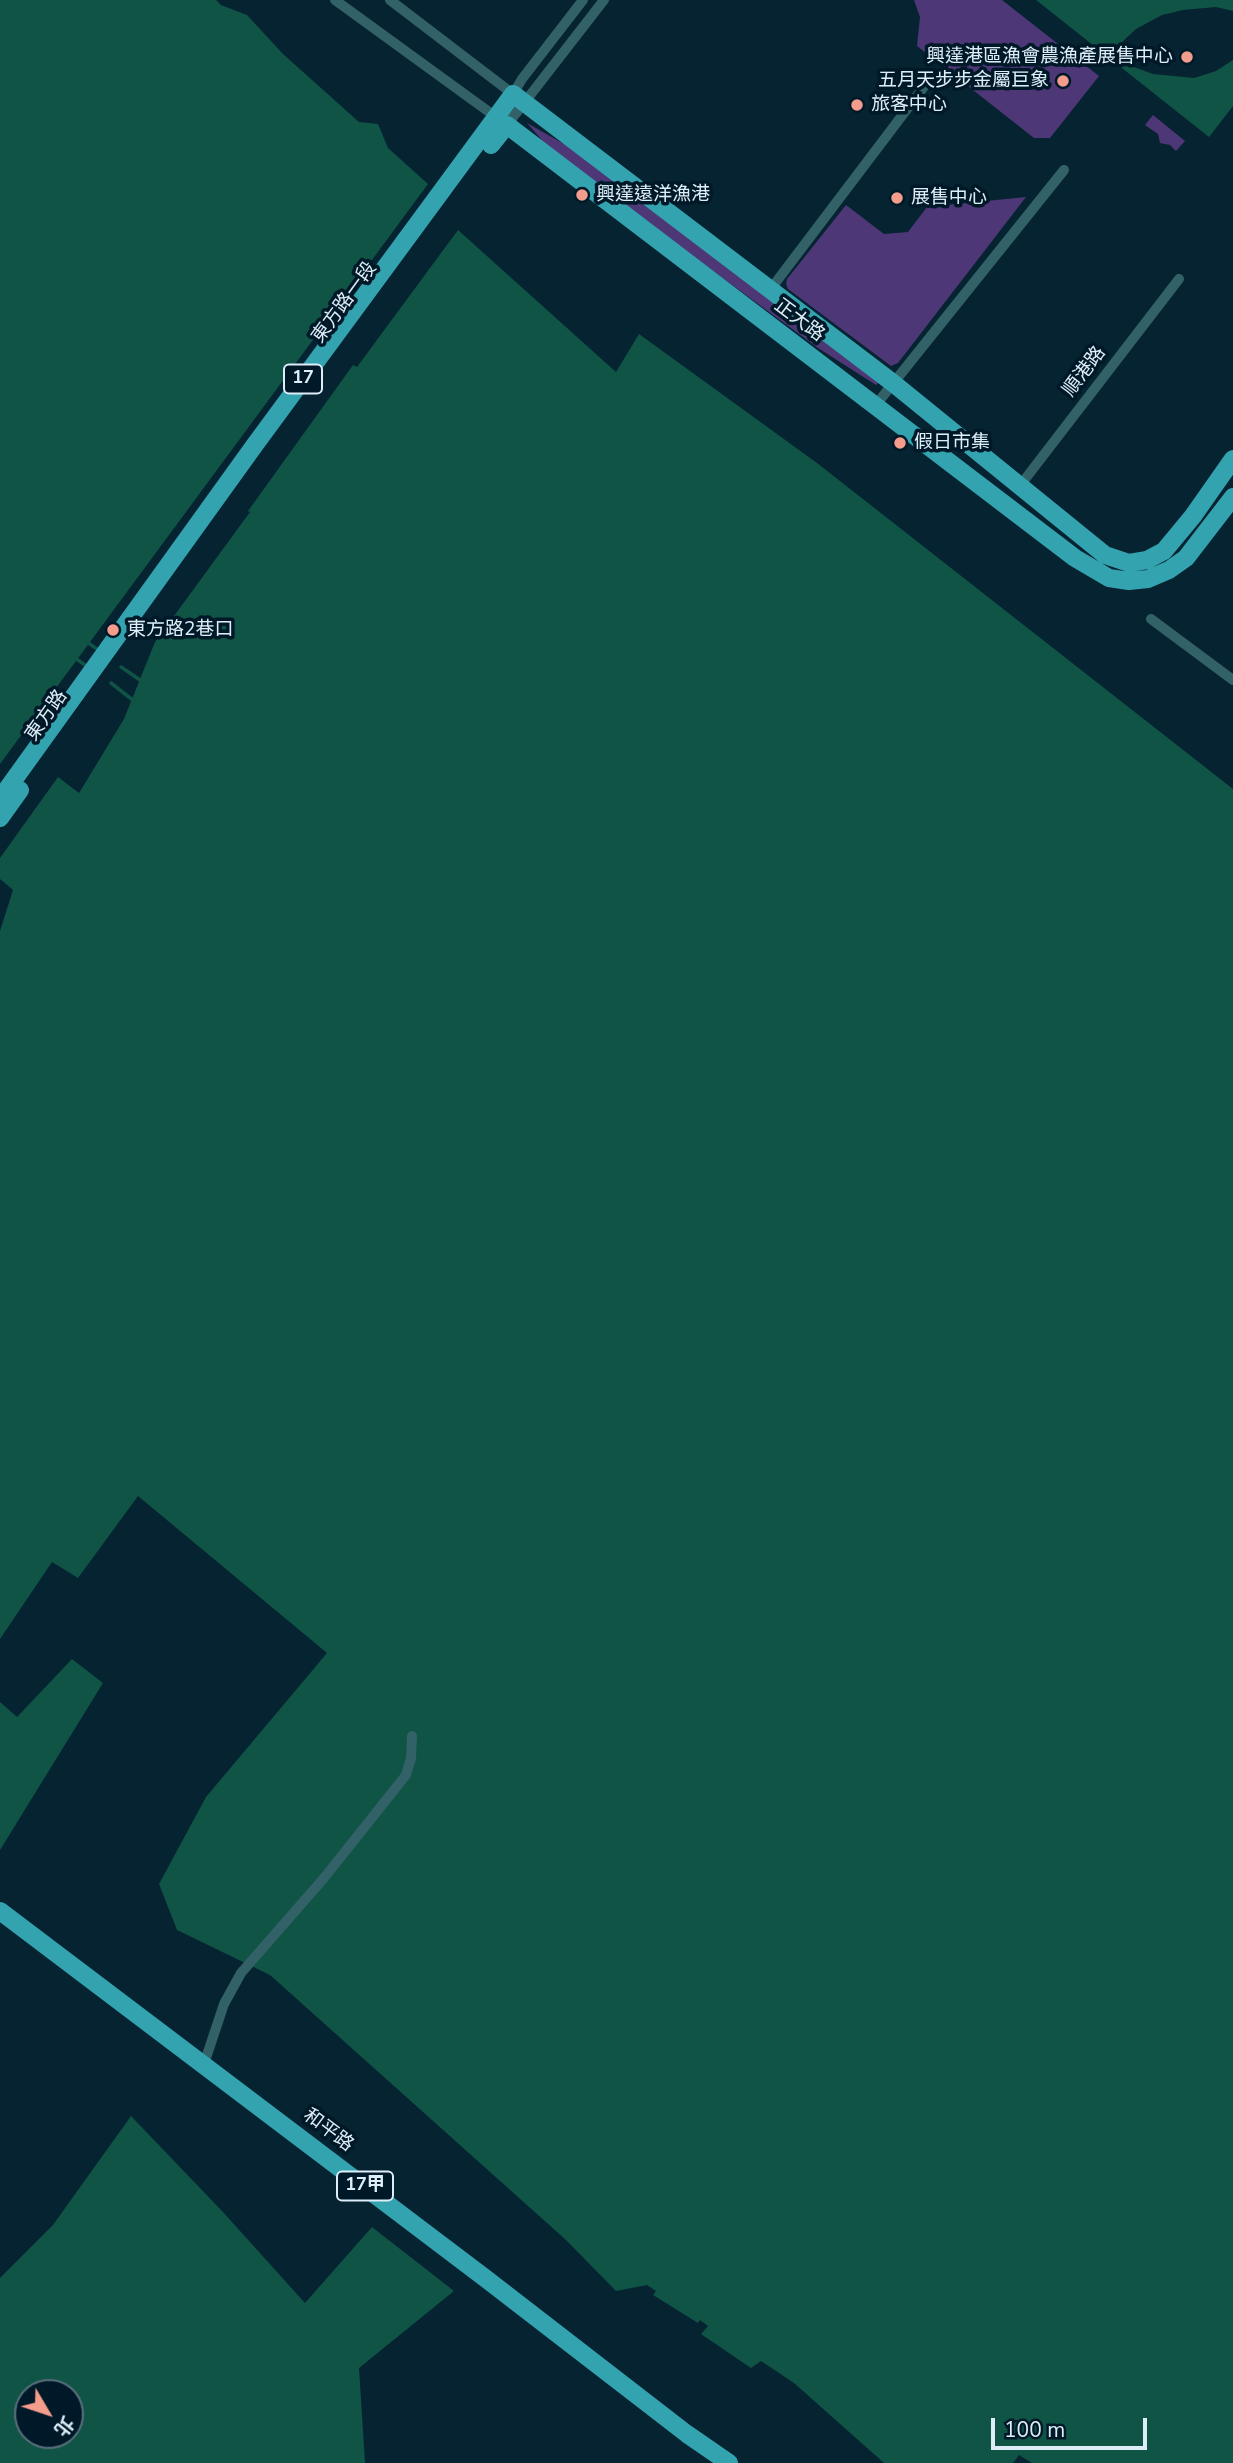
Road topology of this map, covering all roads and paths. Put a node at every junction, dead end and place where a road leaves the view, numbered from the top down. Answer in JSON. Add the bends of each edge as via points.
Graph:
{"nodes":[{"id":1,"x":335,"y":0,"type":"edge"},
{"id":2,"x":390,"y":0,"type":"edge"},
{"id":3,"x":583,"y":0,"type":"edge"},
{"id":4,"x":604,"y":0,"type":"edge"},
{"id":5,"x":926,"y":83,"type":"dead end"},
{"id":6,"x":519,"y":98,"type":"junction"},
{"id":7,"x":502,"y":121,"type":"junction"},
{"id":8,"x":1063,"y":170,"type":"dead end"},
{"id":9,"x":1179,"y":279,"type":"dead end"},
{"id":10,"x":770,"y":290,"type":"junction"},
{"id":11,"x":893,"y":383,"type":"junction"},
{"id":12,"x":875,"y":406,"type":"junction"},
{"id":13,"x":1233,"y":459,"type":"edge"},
{"id":14,"x":1019,"y":487,"type":"junction"},
{"id":15,"x":1233,"y":497,"type":"edge"},
{"id":16,"x":1151,"y":620,"type":"dead end"},
{"id":17,"x":100,"y":669,"type":"junction"},
{"id":18,"x":1233,"y":680,"type":"edge"},
{"id":19,"x":0,"y":799,"type":"edge"},
{"id":20,"x":0,"y":818,"type":"edge"},
{"id":21,"x":412,"y":1736,"type":"dead end"},
{"id":22,"x":0,"y":1910,"type":"edge"},
{"id":23,"x":0,"y":1919,"type":"edge"},
{"id":24,"x":204,"y":2064,"type":"junction"},
{"id":25,"x":716,"y":2463,"type":"edge"},
{"id":26,"x":729,"y":2463,"type":"edge"}],
"edges":[{"from":1,"to":7,"type":"street","name":"正大路"},
{"from":2,"to":6,"type":"street","name":"正大路"},
{"from":3,"to":6,"type":"street","name":"東方路一段","via":[[522,79]]},
{"from":4,"to":6,"type":"street","name":"東方路一段"},
{"from":5,"to":10,"type":"street"},
{"from":6,"to":7,"type":"main road","name":"東方路一段","number":"17"},
{"from":6,"to":10,"type":"main road","name":"正大路"},
{"from":7,"to":12,"type":"main road","name":"正大路"},
{"from":7,"to":17,"type":"main road","name":"東方路一段","number":"17"},
{"from":8,"to":11,"type":"street"},
{"from":9,"to":14,"type":"street","name":"順港路"},
{"from":10,"to":11,"type":"main road","name":"正大路"},
{"from":11,"to":12,"type":"street"},
{"from":11,"to":14,"type":"main road","name":"正大路"},
{"from":12,"to":15,"type":"main road","name":"正大路","via":[[1075,558],[1109,578],[1148,579],[1169,570],[1186,558]]},
{"from":13,"to":14,"type":"main road","name":"正大路","via":[[1171,544],[1138,562],[1121,562],[1098,551]]},
{"from":16,"to":18,"type":"street"},
{"from":17,"to":19,"type":"main road","name":"東方路","number":"17"},
{"from":17,"to":20,"type":"main road","name":"東方路","number":"17"},
{"from":21,"to":24,"type":"street","via":[[406,1775],[241,1973],[224,2004]]},
{"from":22,"to":24,"type":"main road","name":"和平路","number":"17甲"},
{"from":23,"to":25,"type":"main road","name":"和平路","number":"17甲"},
{"from":24,"to":26,"type":"main road","name":"和平路","number":"17甲"}]}
